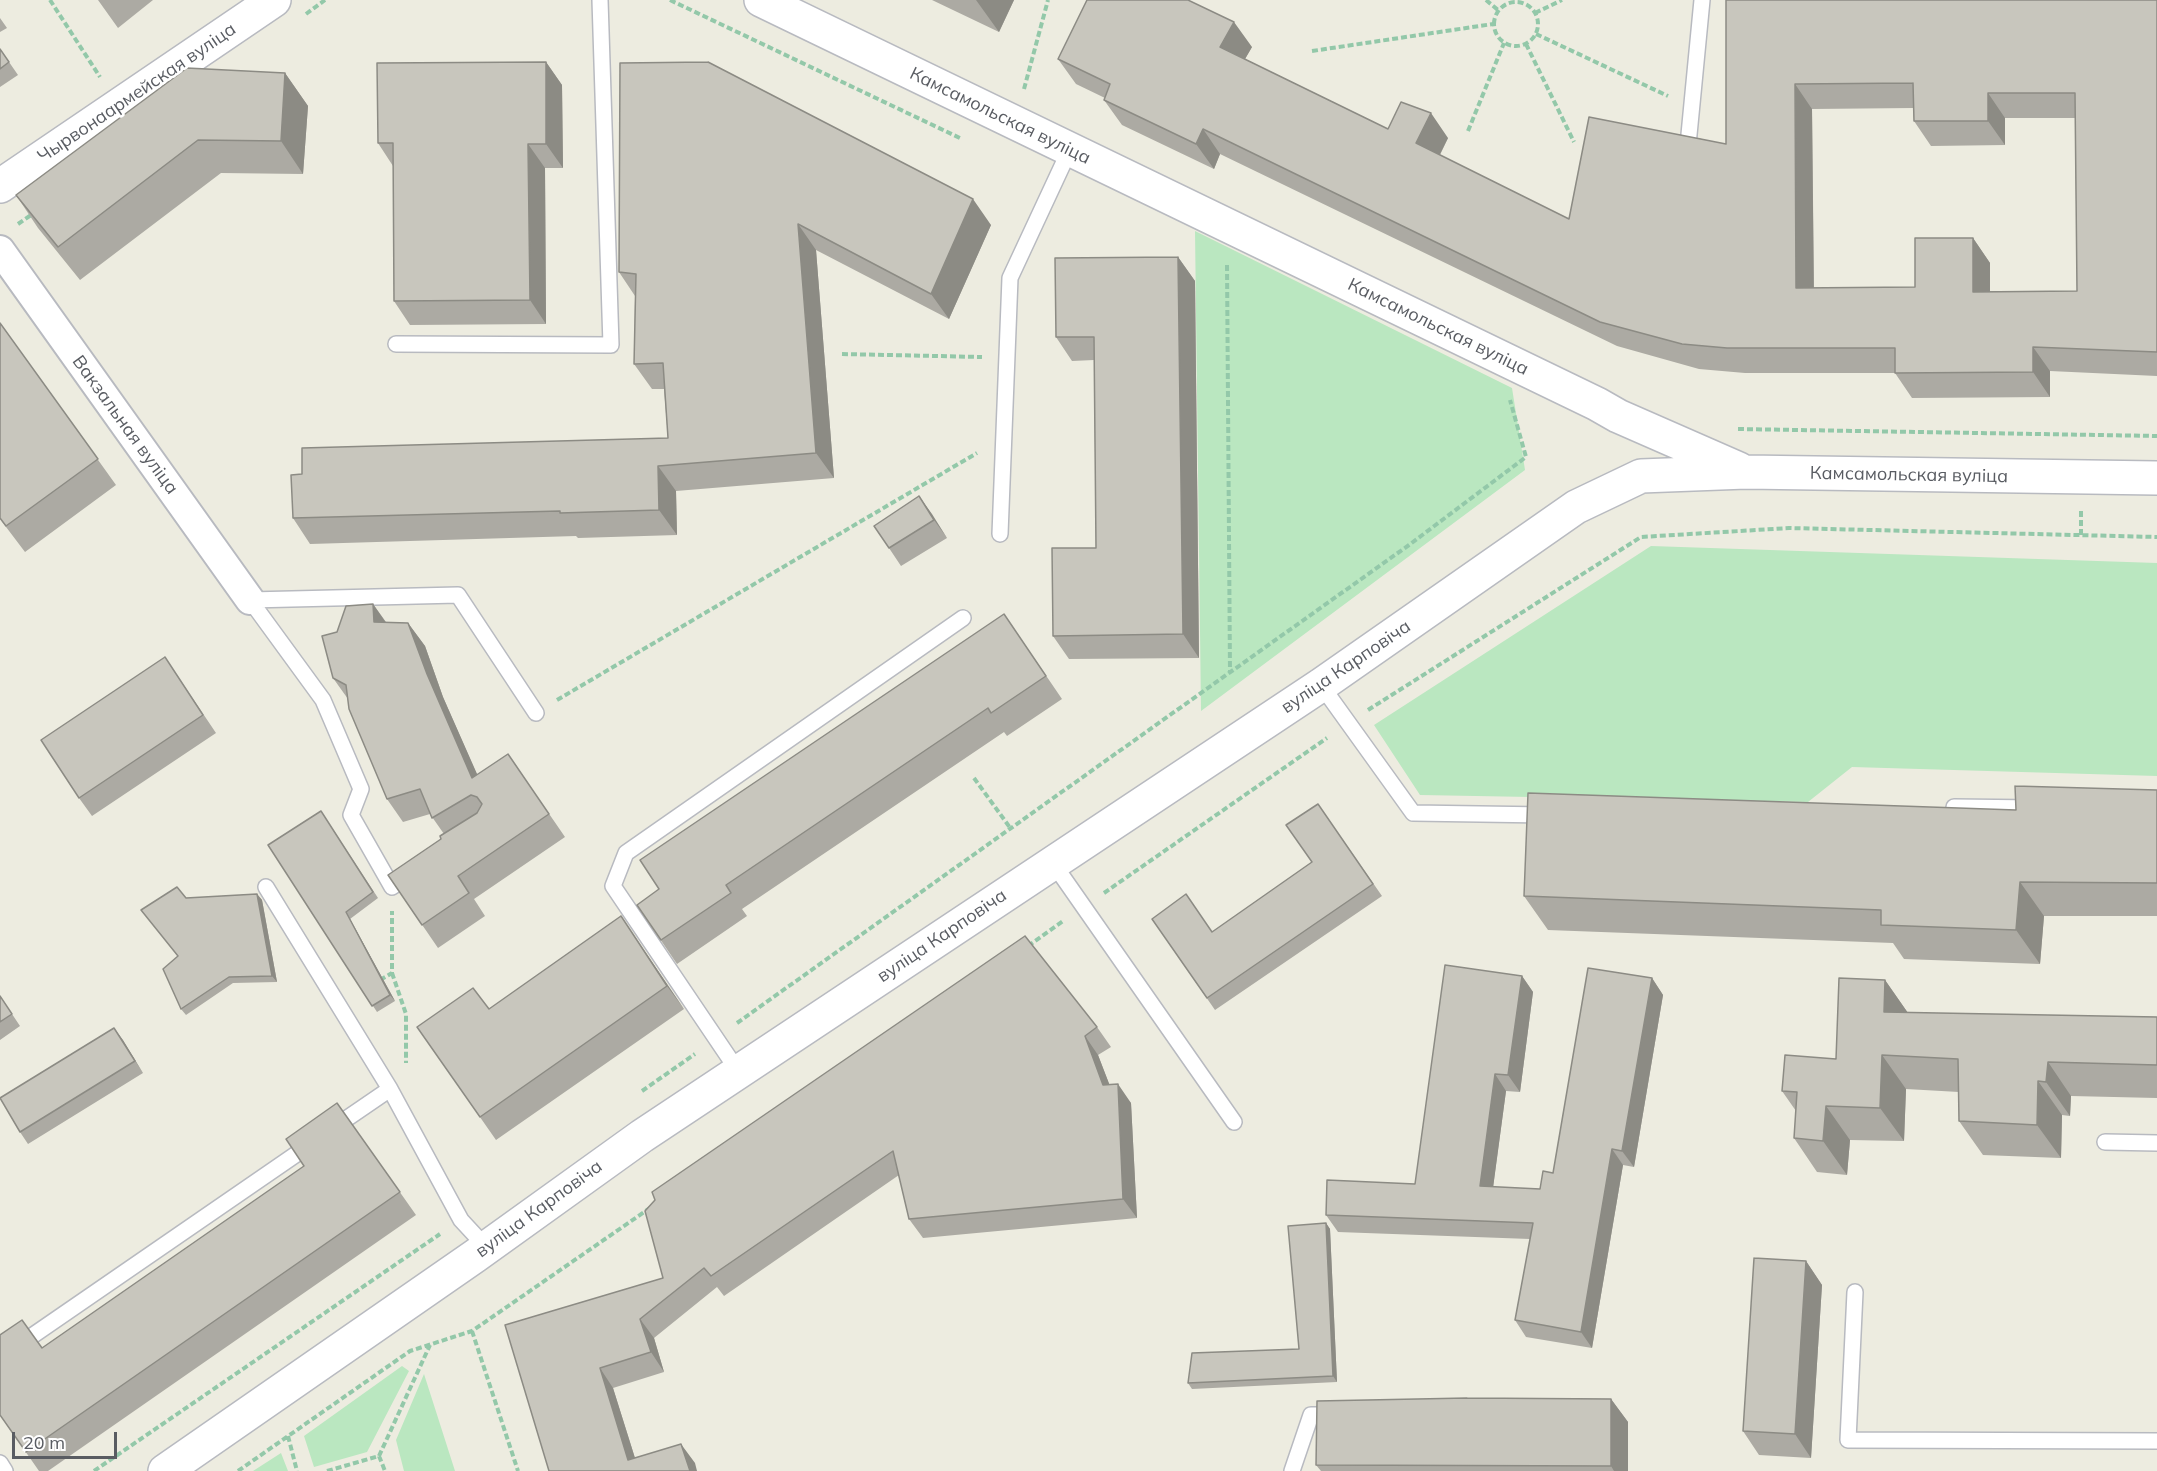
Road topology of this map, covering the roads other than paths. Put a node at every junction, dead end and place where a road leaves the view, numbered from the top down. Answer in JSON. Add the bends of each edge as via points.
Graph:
{"nodes":[{"id":1,"x":274,"y":0,"type":"edge"},
{"id":2,"x":600,"y":0,"type":"edge"},
{"id":3,"x":761,"y":0,"type":"edge"},
{"id":4,"x":1702,"y":0,"type":"edge"},
{"id":5,"x":1071,"y":149,"type":"junction"},
{"id":6,"x":1716,"y":150,"type":"edge"},
{"id":7,"x":0,"y":186,"type":"edge"},
{"id":8,"x":0,"y":250,"type":"edge"},
{"id":9,"x":396,"y":344,"type":"dead end"},
{"id":10,"x":1618,"y":416,"type":"junction"},
{"id":11,"x":1746,"y":472,"type":"junction"},
{"id":12,"x":1641,"y":476,"type":"junction"},
{"id":13,"x":2157,"y":478,"type":"edge"},
{"id":14,"x":1000,"y":534,"type":"dead end"},
{"id":15,"x":250,"y":600,"type":"junction"},
{"id":16,"x":963,"y":618,"type":"dead end"},
{"id":17,"x":1321,"y":685,"type":"junction"},
{"id":18,"x":536,"y":713,"type":"road end"},
{"id":19,"x":1954,"y":807,"type":"edge"},
{"id":20,"x":2047,"y":808,"type":"edge"},
{"id":21,"x":1556,"y":815,"type":"edge"},
{"id":22,"x":1053,"y":863,"type":"junction"},
{"id":23,"x":421,"y":869,"type":"edge"},
{"id":24,"x":266,"y":887,"type":"dead end"},
{"id":25,"x":738,"y":1071,"type":"junction"},
{"id":26,"x":390,"y":1089,"type":"junction"},
{"id":27,"x":1234,"y":1122,"type":"dead end"},
{"id":28,"x":2105,"y":1142,"type":"dead end"},
{"id":29,"x":2157,"y":1143,"type":"edge"},
{"id":30,"x":486,"y":1247,"type":"junction"},
{"id":31,"x":1856,"y":1292,"type":"dead end"},
{"id":32,"x":0,"y":1358,"type":"edge"},
{"id":33,"x":1346,"y":1414,"type":"edge"},
{"id":34,"x":2157,"y":1441,"type":"edge"},
{"id":35,"x":0,"y":1463,"type":"edge"},
{"id":36,"x":5,"y":1471,"type":"edge"},
{"id":37,"x":165,"y":1471,"type":"edge"},
{"id":38,"x":1292,"y":1471,"type":"edge"}],
"edges":[{"from":1,"to":7,"type":"street","name":"Чырвонаармейская вуліца"},
{"from":2,"to":9,"type":"lane","via":[[611,345]]},
{"from":3,"to":5,"type":"street","name":"Камсамольская вуліца"},
{"from":4,"to":6,"type":"lane","via":[[1688,145]]},
{"from":5,"to":10,"type":"street","name":"Камсамольская вуліца"},
{"from":5,"to":14,"type":"lane","via":[[1010,278]]},
{"from":8,"to":15,"type":"street","name":"Вакзальная вуліца"},
{"from":10,"to":11,"type":"street","name":"Камсамольская вуліца"},
{"from":10,"to":12,"type":"street","via":[[1638,435],[1647,455]]},
{"from":11,"to":12,"type":"street","name":"вуліца Карповіча"},
{"from":11,"to":13,"type":"street","name":"Камсамольская вуліца"},
{"from":12,"to":17,"type":"street","name":"вуліца Карповіча","via":[[1576,507]]},
{"from":15,"to":18,"type":"lane","via":[[458,595]]},
{"from":15,"to":23,"type":"lane","via":[[323,700],[361,789],[351,815],[392,887]]},
{"from":16,"to":25,"type":"lane","via":[[626,853],[613,886]]},
{"from":17,"to":21,"type":"lane","via":[[1413,813]]},
{"from":17,"to":22,"type":"street","name":"вуліца Карповіча"},
{"from":19,"to":20,"type":"lane"},
{"from":22,"to":25,"type":"street","name":"вуліца Карповіча"},
{"from":22,"to":27,"type":"lane"},
{"from":24,"to":26,"type":"lane"},
{"from":25,"to":30,"type":"street","name":"вуліца Карповіча"},
{"from":26,"to":30,"type":"lane","via":[[461,1220]]},
{"from":26,"to":32,"type":"lane"},
{"from":28,"to":29,"type":"lane"},
{"from":30,"to":37,"type":"street","name":"вуліца Карповіча"},
{"from":31,"to":34,"type":"lane","via":[[1848,1440]]},
{"from":33,"to":38,"type":"lane","via":[[1311,1415]]},
{"from":35,"to":36,"type":"lane"}]}
